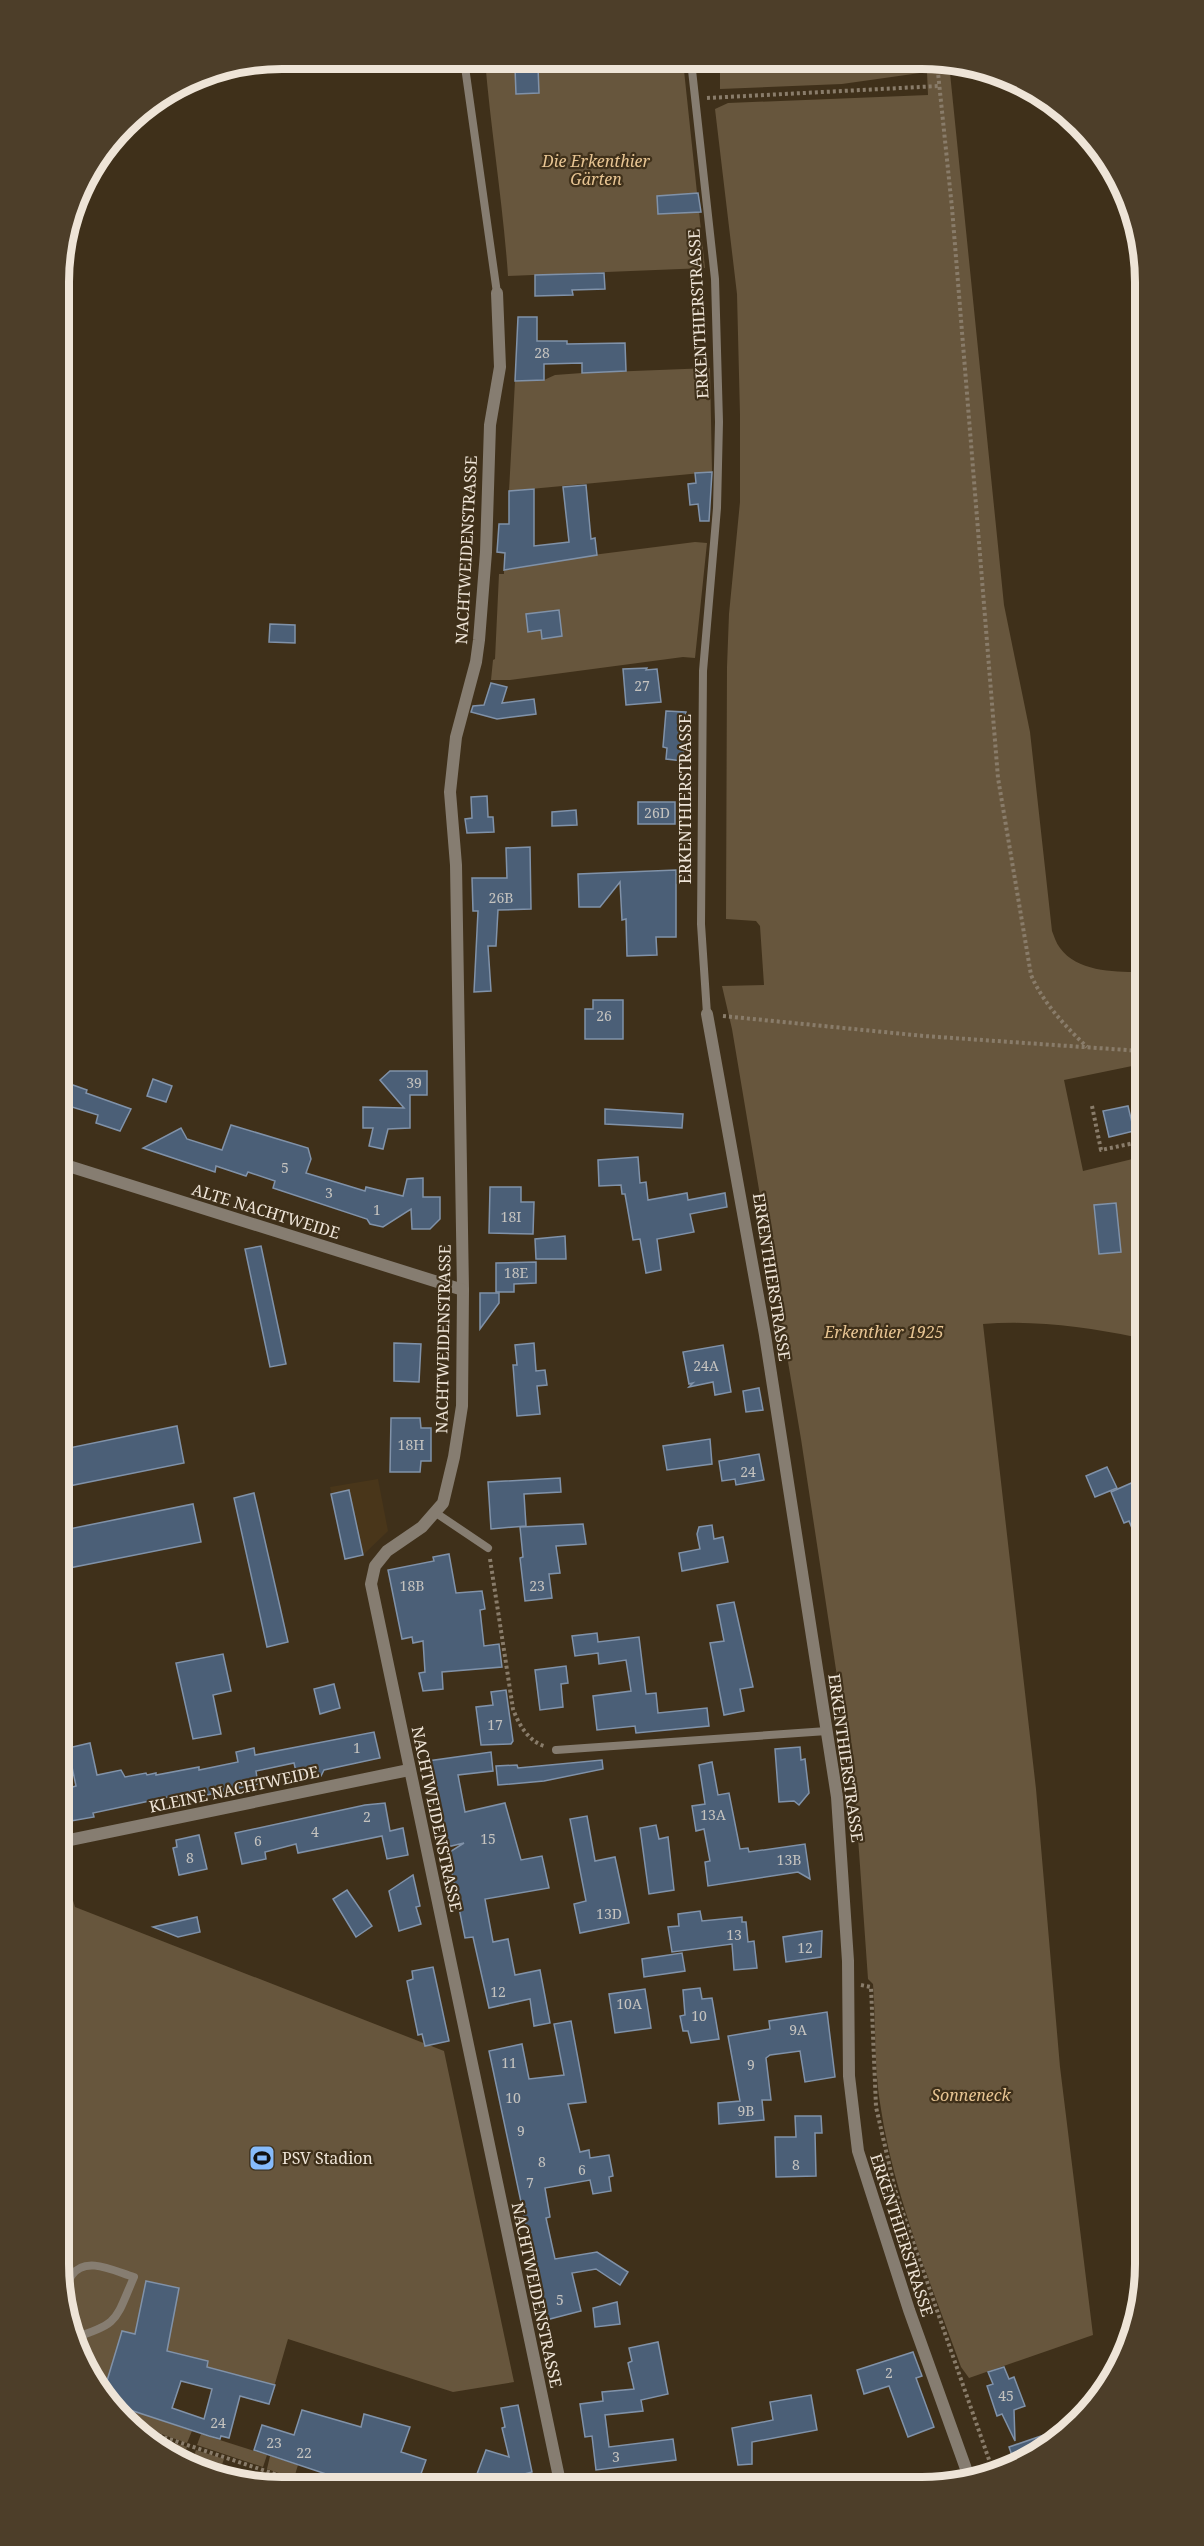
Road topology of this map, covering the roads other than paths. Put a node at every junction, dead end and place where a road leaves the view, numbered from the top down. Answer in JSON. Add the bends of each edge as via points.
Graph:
{"nodes":[{"id":1,"x":465,"y":69,"type":"edge"},
{"id":2,"x":692,"y":69,"type":"edge"},
{"id":3,"x":497,"y":293,"type":"joint"},
{"id":4,"x":707,"y":1014,"type":"joint"},
{"id":5,"x":69,"y":1166,"type":"edge"},
{"id":6,"x":463,"y":1290,"type":"junction"},
{"id":7,"x":436,"y":1513,"type":"junction"},
{"id":8,"x":488,"y":1548,"type":"road end"},
{"id":9,"x":827,"y":1731,"type":"junction"},
{"id":10,"x":556,"y":1750,"type":"road end"},
{"id":11,"x":409,"y":1770,"type":"junction"},
{"id":12,"x":69,"y":1840,"type":"edge"},
{"id":13,"x":69,"y":2281,"type":"edge"},
{"id":14,"x":81,"y":2336,"type":"edge"},
{"id":15,"x":967,"y":2472,"type":"edge"},
{"id":16,"x":559,"y":2477,"type":"edge"}],
"edges":[{"from":1,"to":3,"type":"lane"},
{"from":2,"to":4,"type":"lane","name":"ERKENTHIERSTRASSE","via":[[710,214],[720,422],[703,672],[701,914]]},
{"from":3,"to":6,"type":"street","name":"NACHTWEIDENSTRASSE","via":[[500,367],[490,425],[479,640],[456,737],[450,792],[456,865]]},
{"from":4,"to":9,"type":"street","name":"ERKENTHIERSTRASSE","via":[[765,1335]]},
{"from":5,"to":6,"type":"street","name":"ALTE NACHTWEIDE"},
{"from":6,"to":7,"type":"street","name":"NACHTWEIDENSTRASSE","via":[[462,1406],[448,1489]]},
{"from":7,"to":8,"type":"lane"},
{"from":7,"to":11,"type":"street","name":"NACHTWEIDENSTRASSE","via":[[387,1551],[375,1566],[371,1584]]},
{"from":9,"to":10,"type":"lane"},
{"from":9,"to":15,"type":"street","name":"ERKENTHIERSTRASSE","via":[[841,1842],[849,1982],[849,2076],[858,2151]]},
{"from":11,"to":12,"type":"street","name":"KLEINE NACHTWEIDE"},
{"from":11,"to":16,"type":"street","name":"NACHTWEIDENSTRASSE"},
{"from":13,"to":14,"type":"lane","via":[[82,2266],[94,2265],[134,2277],[112,2323]]}]}
